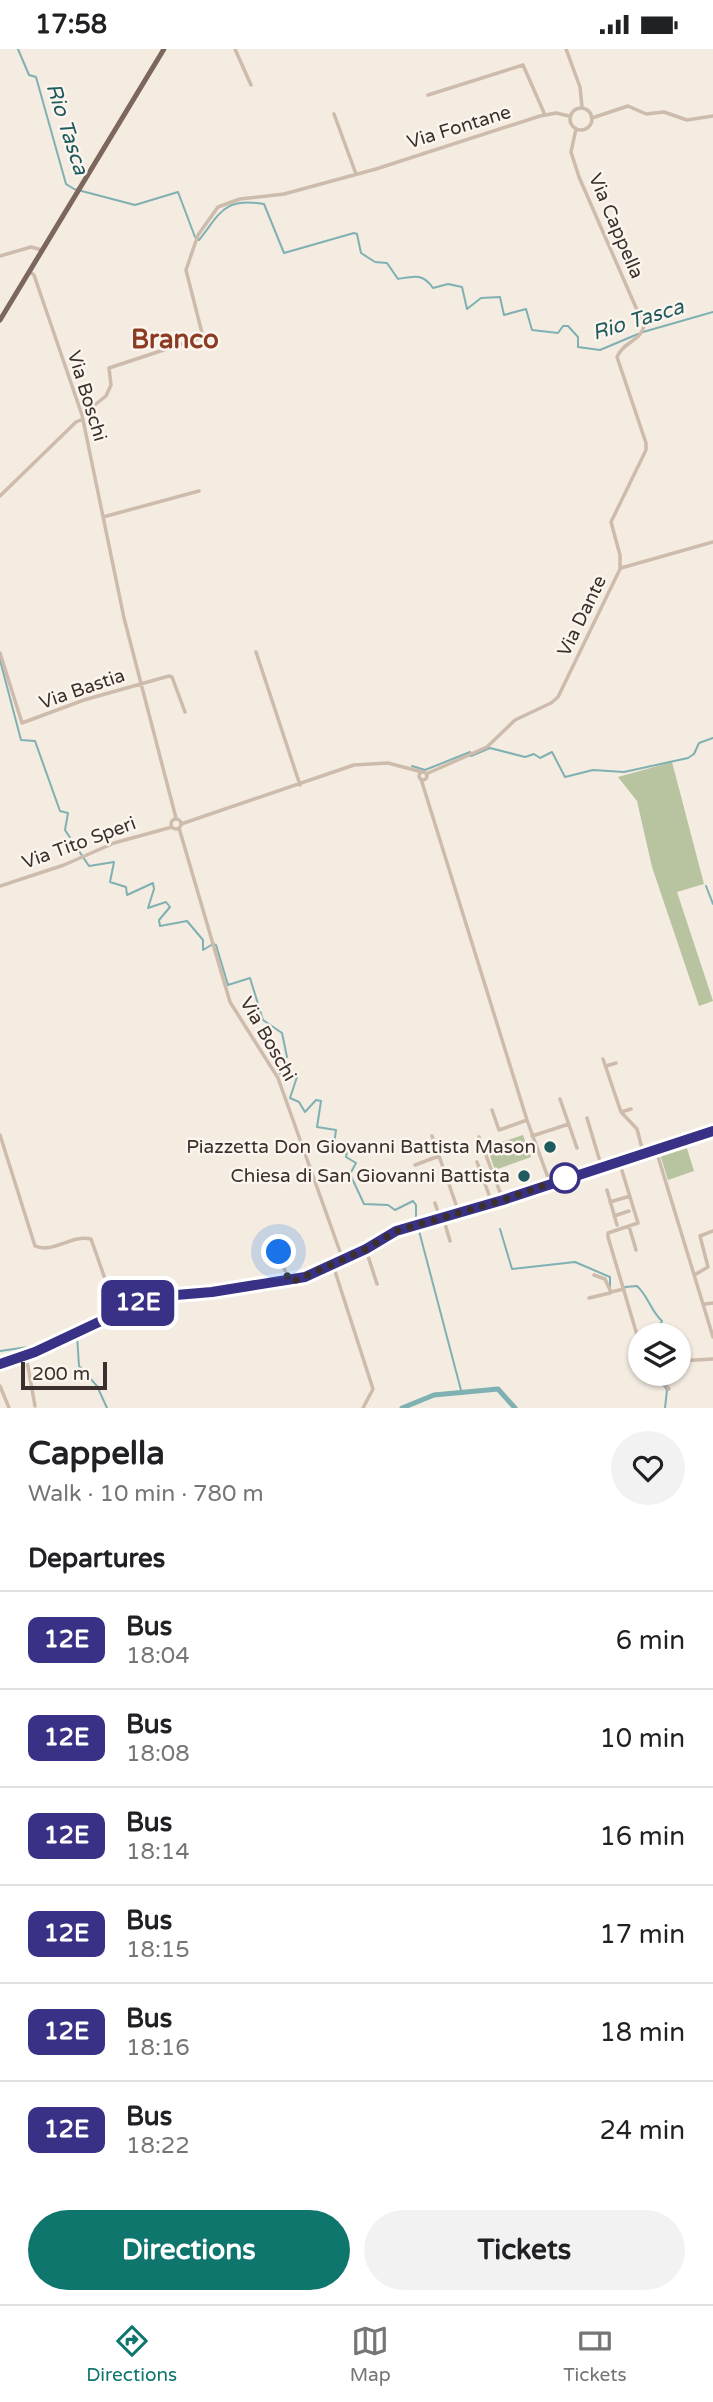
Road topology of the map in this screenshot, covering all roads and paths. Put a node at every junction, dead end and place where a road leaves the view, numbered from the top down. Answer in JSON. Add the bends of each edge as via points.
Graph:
{"nodes":[{"id":1,"x":164,"y":49,"type":"edge"},
{"id":2,"x":235,"y":49,"type":"edge"},
{"id":3,"x":566,"y":49,"type":"edge"},
{"id":4,"x":251,"y":85,"type":"dead end"},
{"id":5,"x":428,"y":95,"type":"dead end"},
{"id":6,"x":582,"y":108,"type":"junction"},
{"id":7,"x":334,"y":114,"type":"dead end"},
{"id":8,"x":545,"y":115,"type":"junction"},
{"id":9,"x":713,"y":116,"type":"edge"},
{"id":10,"x":569,"y":117,"type":"junction"},
{"id":11,"x":592,"y":118,"type":"junction"},
{"id":12,"x":576,"y":129,"type":"junction"},
{"id":13,"x":356,"y":174,"type":"junction"},
{"id":14,"x":42,"y":250,"type":"junction"},
{"id":15,"x":0,"y":256,"type":"edge"},
{"id":16,"x":31,"y":273,"type":"junction"},
{"id":17,"x":23,"y":281,"type":"junction"},
{"id":18,"x":35,"y":283,"type":"junction"},
{"id":19,"x":0,"y":320,"type":"edge"},
{"id":20,"x":642,"y":332,"type":"joint"},
{"id":21,"x":82,"y":417,"type":"junction"},
{"id":22,"x":199,"y":491,"type":"dead end"},
{"id":23,"x":0,"y":496,"type":"edge"},
{"id":24,"x":103,"y":517,"type":"junction"},
{"id":25,"x":713,"y":542,"type":"edge"},
{"id":26,"x":620,"y":569,"type":"junction"},
{"id":27,"x":256,"y":652,"type":"dead end"},
{"id":28,"x":0,"y":653,"type":"edge"},
{"id":29,"x":141,"y":683,"type":"junction"},
{"id":30,"x":184,"y":712,"type":"dead end"},
{"id":31,"x":422,"y":776,"type":"junction"},
{"id":32,"x":300,"y":785,"type":"junction"},
{"id":33,"x":180,"y":822,"type":"junction"},
{"id":34,"x":170,"y":825,"type":"junction"},
{"id":35,"x":0,"y":886,"type":"edge"},
{"id":36,"x":603,"y":1059,"type":"dead end"},
{"id":37,"x":616,"y":1063,"type":"dead end"},
{"id":38,"x":606,"y":1066,"type":"junction"},
{"id":39,"x":560,"y":1099,"type":"dead end"},
{"id":40,"x":631,"y":1109,"type":"dead end"},
{"id":41,"x":492,"y":1110,"type":"dead end"},
{"id":42,"x":621,"y":1112,"type":"junction"},
{"id":43,"x":587,"y":1118,"type":"dead end"},
{"id":44,"x":527,"y":1120,"type":"junction"},
{"id":45,"x":569,"y":1123,"type":"junction"},
{"id":46,"x":713,"y":1131,"type":"edge"},
{"id":47,"x":0,"y":1135,"type":"edge"},
{"id":48,"x":432,"y":1136,"type":"dead end"},
{"id":49,"x":479,"y":1136,"type":"dead end"},
{"id":50,"x":532,"y":1136,"type":"junction"},
{"id":51,"x":656,"y":1147,"type":"junction"},
{"id":52,"x":577,"y":1148,"type":"dead end"},
{"id":53,"x":643,"y":1151,"type":"junction"},
{"id":54,"x":439,"y":1156,"type":"junction"},
{"id":55,"x":619,"y":1159,"type":"junction"},
{"id":56,"x":477,"y":1162,"type":"dead end"},
{"id":57,"x":415,"y":1165,"type":"dead end"},
{"id":58,"x":601,"y":1165,"type":"junction"},
{"id":59,"x":550,"y":1183,"type":"junction"},
{"id":60,"x":607,"y":1190,"type":"dead end"},
{"id":61,"x":630,"y":1196,"type":"junction"},
{"id":62,"x":503,"y":1200,"type":"junction"},
{"id":63,"x":610,"y":1202,"type":"junction"},
{"id":64,"x":435,"y":1203,"type":"dead end"},
{"id":65,"x":492,"y":1203,"type":"junction"},
{"id":66,"x":629,"y":1212,"type":"dead end"},
{"id":67,"x":459,"y":1213,"type":"junction"},
{"id":68,"x":614,"y":1216,"type":"junction"},
{"id":69,"x":441,"y":1217,"type":"junction"},
{"id":70,"x":617,"y":1226,"type":"dead end"},
{"id":71,"x":629,"y":1226,"type":"junction"},
{"id":72,"x":713,"y":1231,"type":"edge"},
{"id":73,"x":450,"y":1241,"type":"dead end"},
{"id":74,"x":289,"y":1248,"type":"dead end"},
{"id":75,"x":366,"y":1249,"type":"junction"},
{"id":76,"x":636,"y":1250,"type":"dead end"},
{"id":77,"x":343,"y":1260,"type":"junction"},
{"id":78,"x":333,"y":1265,"type":"junction"},
{"id":79,"x":696,"y":1274,"type":"junction"},
{"id":80,"x":594,"y":1275,"type":"dead end"},
{"id":81,"x":289,"y":1281,"type":"junction"},
{"id":82,"x":377,"y":1284,"type":"dead end"},
{"id":83,"x":624,"y":1289,"type":"junction"},
{"id":84,"x":589,"y":1298,"type":"dead end"},
{"id":85,"x":713,"y":1303,"type":"edge"},
{"id":86,"x":705,"y":1304,"type":"junction"},
{"id":87,"x":117,"y":1313,"type":"junction"},
{"id":88,"x":634,"y":1323,"type":"edge"},
{"id":89,"x":713,"y":1337,"type":"edge"},
{"id":90,"x":26,"y":1356,"type":"junction"},
{"id":91,"x":713,"y":1359,"type":"edge"},
{"id":92,"x":691,"y":1360,"type":"edge"},
{"id":93,"x":0,"y":1364,"type":"edge"},
{"id":94,"x":0,"y":1386,"type":"edge"},
{"id":95,"x":667,"y":1386,"type":"edge"},
{"id":96,"x":670,"y":1389,"type":"dead end"},
{"id":97,"x":35,"y":1406,"type":"edge"},
{"id":98,"x":9,"y":1408,"type":"edge"},
{"id":99,"x":363,"y":1408,"type":"edge"}],
"edges":[{"from":1,"to":14,"type":"main road"},
{"from":2,"to":4,"type":"street"},
{"from":3,"to":6,"type":"street","via":[[580,87]]},
{"from":5,"to":8,"type":"street","via":[[523,65]]},
{"from":6,"to":10,"type":"street"},
{"from":6,"to":11,"type":"street"},
{"from":7,"to":13,"type":"street"},
{"from":8,"to":10,"type":"street","name":"Via Fontane"},
{"from":8,"to":13,"type":"street","name":"Via Fontane"},
{"from":9,"to":11,"type":"street","via":[[687,120],[664,112],[646,114],[628,106]]},
{"from":10,"to":12,"type":"street"},
{"from":11,"to":12,"type":"street","via":[[588,126]]},
{"from":12,"to":20,"type":"street","name":"Via Cappella","via":[[571,152],[579,177]]},
{"from":13,"to":21,"type":"street","name":"Via Fontane","via":[[218,207],[195,241],[186,275],[203,337],[109,368],[111,385],[106,396]]},
{"from":14,"to":15,"type":"street","via":[[31,247]]},
{"from":14,"to":16,"type":"main road"},
{"from":16,"to":17,"type":"main road"},
{"from":16,"to":18,"type":"street","name":"Via Boschi"},
{"from":17,"to":18,"type":"street"},
{"from":17,"to":19,"type":"main road"},
{"from":18,"to":21,"type":"street","name":"Via Boschi"},
{"from":20,"to":26,"type":"street","name":"Via Dante","via":[[617,357],[646,443],[611,522]]},
{"from":21,"to":23,"type":"street"},
{"from":21,"to":24,"type":"street","name":"Via Boschi"},
{"from":22,"to":24,"type":"street"},
{"from":24,"to":29,"type":"street","name":"Via Boschi"},
{"from":25,"to":26,"type":"street"},
{"from":26,"to":31,"type":"street","name":"Via Dante","via":[[558,697],[515,720],[487,747]]},
{"from":27,"to":32,"type":"street"},
{"from":28,"to":29,"type":"street","name":"Via Bastia","via":[[22,723]]},
{"from":29,"to":30,"type":"street","via":[[172,677]]},
{"from":29,"to":33,"type":"street","name":"Via Boschi"},
{"from":31,"to":32,"type":"street","via":[[388,763],[369,762]]},
{"from":31,"to":44,"type":"street"},
{"from":32,"to":33,"type":"street"},
{"from":33,"to":34,"type":"street"},
{"from":33,"to":34,"type":"street"},
{"from":33,"to":77,"type":"street","name":"Via Boschi","via":[[230,1002],[278,1078]]},
{"from":34,"to":35,"type":"street","name":"Via Tito Speri"},
{"from":36,"to":38,"type":"street"},
{"from":37,"to":38,"type":"street"},
{"from":38,"to":42,"type":"street"},
{"from":39,"to":45,"type":"street"},
{"from":40,"to":42,"type":"street"},
{"from":41,"to":44,"type":"street","via":[[499,1130]]},
{"from":42,"to":53,"type":"street","via":[[637,1129]]},
{"from":43,"to":58,"type":"street"},
{"from":44,"to":50,"type":"street"},
{"from":45,"to":50,"type":"street"},
{"from":45,"to":52,"type":"street"},
{"from":46,"to":51,"type":"main road"},
{"from":47,"to":87,"type":"street","via":[[35,1246],[91,1239]]},
{"from":48,"to":54,"type":"street"},
{"from":49,"to":62,"type":"street"},
{"from":50,"to":59,"type":"street"},
{"from":51,"to":53,"type":"main road"},
{"from":51,"to":79,"type":"street"},
{"from":53,"to":55,"type":"main road"},
{"from":54,"to":57,"type":"street"},
{"from":54,"to":67,"type":"street"},
{"from":55,"to":58,"type":"main road"},
{"from":55,"to":61,"type":"street"},
{"from":56,"to":65,"type":"street"},
{"from":58,"to":59,"type":"main road"},
{"from":59,"to":62,"type":"main road"},
{"from":60,"to":63,"type":"street"},
{"from":61,"to":63,"type":"street"},
{"from":61,"to":71,"type":"street","via":[[638,1223]]},
{"from":62,"to":65,"type":"main road"},
{"from":63,"to":68,"type":"street"},
{"from":64,"to":69,"type":"street"},
{"from":65,"to":67,"type":"main road"},
{"from":66,"to":68,"type":"street"},
{"from":67,"to":69,"type":"main road"},
{"from":68,"to":70,"type":"street"},
{"from":69,"to":73,"type":"street"},
{"from":69,"to":75,"type":"main road","via":[[396,1231]]},
{"from":71,"to":76,"type":"street"},
{"from":71,"to":83,"type":"street","via":[[608,1233]]},
{"from":72,"to":79,"type":"street","via":[[700,1236],[708,1267]]},
{"from":74,"to":81,"type":"street","via":[[279,1252]]},
{"from":75,"to":77,"type":"main road"},
{"from":75,"to":82,"type":"street"},
{"from":77,"to":78,"type":"main road"},
{"from":78,"to":81,"type":"main road"},
{"from":78,"to":99,"type":"street","via":[[373,1389]]},
{"from":79,"to":86,"type":"street"},
{"from":80,"to":83,"type":"street","via":[[605,1279],[611,1292]]},
{"from":81,"to":87,"type":"main road","via":[[158,1296]]},
{"from":83,"to":84,"type":"street"},
{"from":83,"to":88,"type":"street"},
{"from":85,"to":86,"type":"street"},
{"from":86,"to":89,"type":"street"},
{"from":87,"to":90,"type":"main road"},
{"from":90,"to":93,"type":"main road"},
{"from":90,"to":97,"type":"street"},
{"from":91,"to":92,"type":"street"},
{"from":94,"to":98,"type":"street"},
{"from":95,"to":96,"type":"street"}]}
